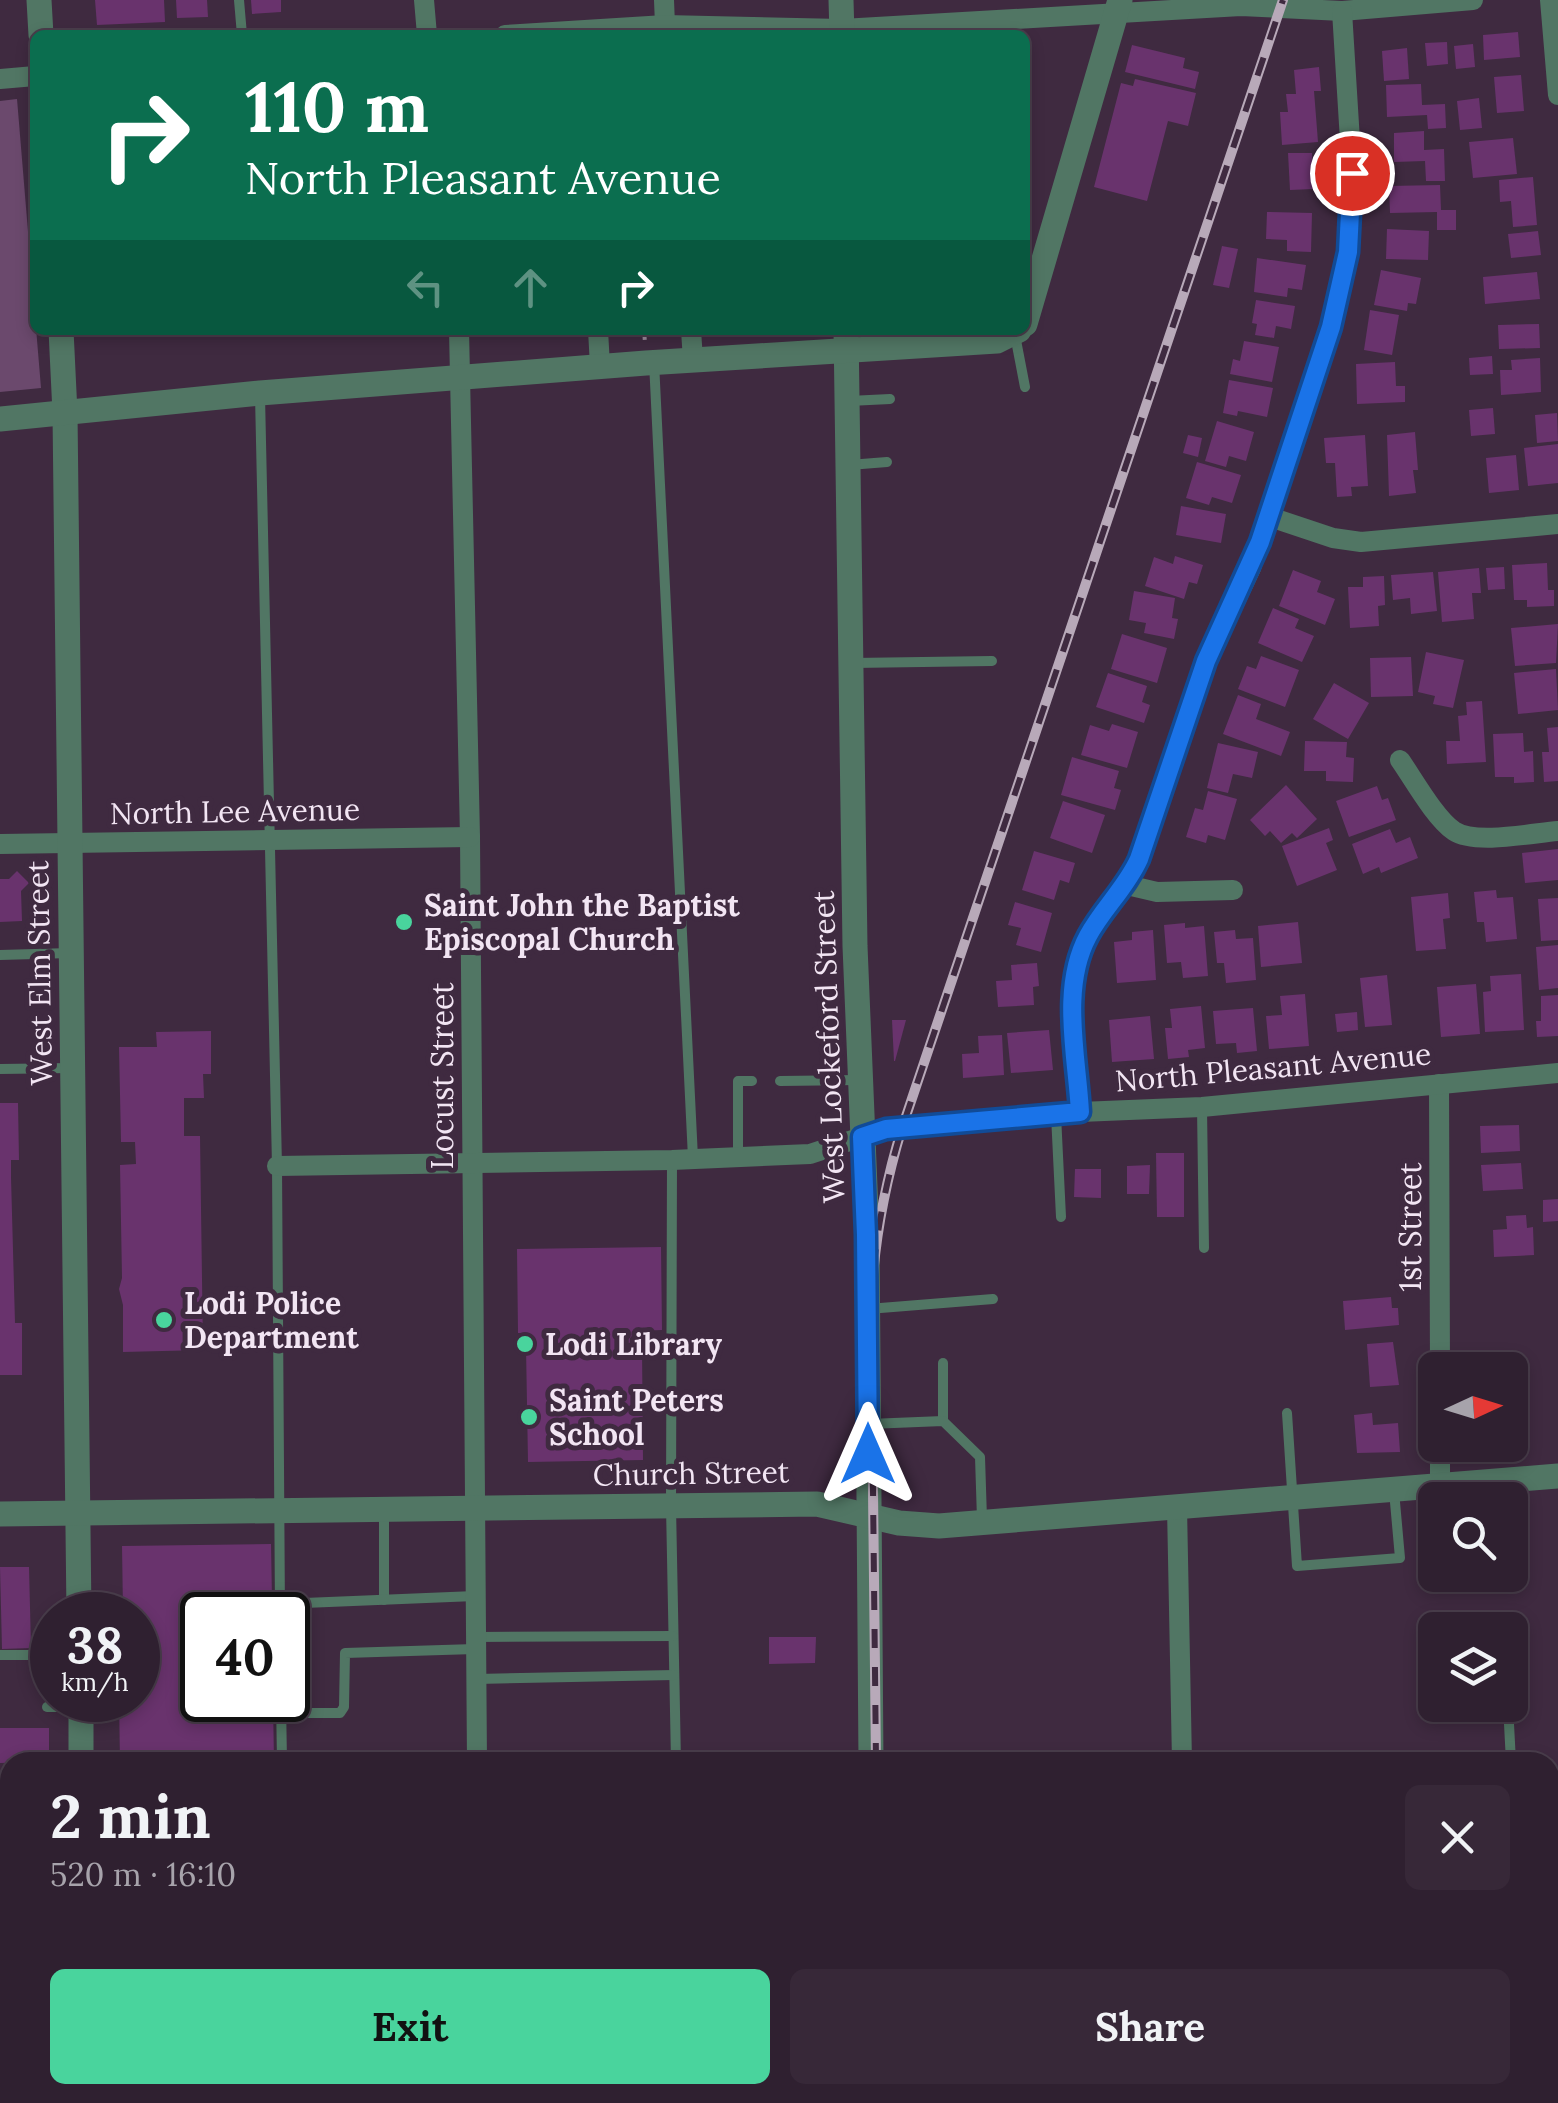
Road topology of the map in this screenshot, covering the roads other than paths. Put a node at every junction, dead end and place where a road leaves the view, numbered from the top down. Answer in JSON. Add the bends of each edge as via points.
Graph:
{"nodes":[{"id":1,"x":39,"y":0,"type":"edge"},
{"id":2,"x":239,"y":0,"type":"edge"},
{"id":3,"x":424,"y":0,"type":"edge"},
{"id":4,"x":664,"y":0,"type":"edge"},
{"id":5,"x":841,"y":0,"type":"edge"},
{"id":6,"x":1473,"y":0,"type":"edge"},
{"id":7,"x":1550,"y":0,"type":"edge"},
{"id":8,"x":1118,"y":6,"type":"edge"},
{"id":9,"x":1342,"y":11,"type":"junction"},
{"id":10,"x":666,"y":25,"type":"junction"},
{"id":11,"x":966,"y":28,"type":"edge"},
{"id":12,"x":41,"y":30,"type":"edge"},
{"id":13,"x":242,"y":30,"type":"edge"},
{"id":14,"x":426,"y":30,"type":"edge"},
{"id":15,"x":586,"y":30,"type":"edge"},
{"id":16,"x":792,"y":30,"type":"edge"},
{"id":17,"x":842,"y":30,"type":"edge"},
{"id":18,"x":904,"y":30,"type":"edge"},
{"id":19,"x":30,"y":76,"type":"edge"},
{"id":20,"x":0,"y":79,"type":"edge"},
{"id":21,"x":1558,"y":95,"type":"edge"},
{"id":22,"x":1034,"y":264,"type":"edge"},
{"id":23,"x":61,"y":335,"type":"edge"},
{"id":24,"x":459,"y":335,"type":"edge"},
{"id":25,"x":598,"y":335,"type":"edge"},
{"id":26,"x":691,"y":335,"type":"edge"},
{"id":27,"x":1009,"y":335,"type":"edge"},
{"id":28,"x":1021,"y":335,"type":"edge"},
{"id":29,"x":978,"y":336,"type":"edge"},
{"id":30,"x":905,"y":339,"type":"edge"},
{"id":31,"x":846,"y":341,"type":"edge"},
{"id":32,"x":693,"y":360,"type":"junction"},
{"id":33,"x":654,"y":362,"type":"junction"},
{"id":34,"x":600,"y":366,"type":"junction"},
{"id":35,"x":462,"y":377,"type":"junction"},
{"id":36,"x":1025,"y":387,"type":"dead end"},
{"id":37,"x":260,"y":393,"type":"junction"},
{"id":38,"x":890,"y":399,"type":"dead end"},
{"id":39,"x":848,"y":401,"type":"junction"},
{"id":40,"x":65,"y":413,"type":"junction"},
{"id":41,"x":0,"y":419,"type":"edge"},
{"id":42,"x":887,"y":462,"type":"dead end"},
{"id":43,"x":849,"y":464,"type":"junction"},
{"id":44,"x":1270,"y":517,"type":"junction"},
{"id":45,"x":1558,"y":524,"type":"edge"},
{"id":46,"x":992,"y":662,"type":"dead end"},
{"id":47,"x":852,"y":663,"type":"junction"},
{"id":48,"x":1400,"y":760,"type":"dead end"},
{"id":49,"x":1558,"y":831,"type":"edge"},
{"id":50,"x":470,"y":837,"type":"junction"},
{"id":51,"x":270,"y":841,"type":"junction"},
{"id":52,"x":0,"y":844,"type":"edge"},
{"id":53,"x":69,"y":844,"type":"junction"},
{"id":54,"x":1127,"y":885,"type":"junction"},
{"id":55,"x":1233,"y":890,"type":"dead end"},
{"id":56,"x":70,"y":953,"type":"junction"},
{"id":57,"x":0,"y":955,"type":"edge"},
{"id":58,"x":73,"y":1068,"type":"junction"},
{"id":59,"x":0,"y":1069,"type":"edge"},
{"id":60,"x":1558,"y":1073,"type":"edge"},
{"id":61,"x":860,"y":1080,"type":"junction"},
{"id":62,"x":752,"y":1081,"type":"dead end"},
{"id":63,"x":780,"y":1081,"type":"dead end"},
{"id":64,"x":1439,"y":1084,"type":"junction"},
{"id":65,"x":1202,"y":1107,"type":"junction"},
{"id":66,"x":1080,"y":1112,"type":"junction"},
{"id":67,"x":1056,"y":1114,"type":"junction"},
{"id":68,"x":862,"y":1137,"type":"junction"},
{"id":69,"x":738,"y":1157,"type":"junction"},
{"id":70,"x":683,"y":1160,"type":"junction"},
{"id":71,"x":472,"y":1161,"type":"junction"},
{"id":72,"x":277,"y":1166,"type":"junction"},
{"id":73,"x":1061,"y":1217,"type":"dead end"},
{"id":74,"x":1204,"y":1248,"type":"dead end"},
{"id":75,"x":993,"y":1299,"type":"dead end"},
{"id":76,"x":867,"y":1309,"type":"junction"},
{"id":77,"x":1440,"y":1352,"type":"edge"},
{"id":78,"x":943,"y":1363,"type":"dead end"},
{"id":79,"x":1287,"y":1413,"type":"dead end"},
{"id":80,"x":943,"y":1421,"type":"junction"},
{"id":81,"x":868,"y":1424,"type":"junction"},
{"id":82,"x":1558,"y":1476,"type":"edge"},
{"id":83,"x":1470,"y":1482,"type":"edge"},
{"id":84,"x":1418,"y":1486,"type":"edge"},
{"id":85,"x":1394,"y":1488,"type":"junction"},
{"id":86,"x":1290,"y":1498,"type":"junction"},
{"id":87,"x":671,"y":1506,"type":"junction"},
{"id":88,"x":1177,"y":1507,"type":"junction"},
{"id":89,"x":474,"y":1509,"type":"junction"},
{"id":90,"x":384,"y":1510,"type":"junction"},
{"id":91,"x":80,"y":1512,"type":"junction"},
{"id":92,"x":278,"y":1512,"type":"junction"},
{"id":93,"x":0,"y":1514,"type":"edge"},
{"id":94,"x":868,"y":1515,"type":"junction"},
{"id":95,"x":982,"y":1523,"type":"junction"},
{"id":96,"x":80,"y":1592,"type":"edge"},
{"id":97,"x":280,"y":1592,"type":"edge"},
{"id":98,"x":475,"y":1596,"type":"junction"},
{"id":99,"x":384,"y":1600,"type":"junction"},
{"id":100,"x":310,"y":1607,"type":"edge"},
{"id":101,"x":674,"y":1636,"type":"junction"},
{"id":102,"x":475,"y":1643,"type":"junction"},
{"id":103,"x":0,"y":1655,"type":"edge"},
{"id":104,"x":30,"y":1655,"type":"edge"},
{"id":105,"x":674,"y":1675,"type":"junction"},
{"id":106,"x":476,"y":1679,"type":"junction"},
{"id":107,"x":310,"y":1713,"type":"edge"},
{"id":108,"x":81,"y":1722,"type":"edge"},
{"id":109,"x":281,"y":1722,"type":"edge"},
{"id":110,"x":1509,"y":1722,"type":"edge"},
{"id":111,"x":81,"y":1752,"type":"edge"},
{"id":112,"x":282,"y":1752,"type":"edge"},
{"id":113,"x":477,"y":1752,"type":"edge"},
{"id":114,"x":676,"y":1752,"type":"edge"},
{"id":115,"x":872,"y":1752,"type":"edge"},
{"id":116,"x":1182,"y":1752,"type":"edge"},
{"id":117,"x":1510,"y":1752,"type":"edge"}],
"edges":[{"from":1,"to":12,"type":"street"},
{"from":2,"to":13,"type":"lane"},
{"from":3,"to":14,"type":"street"},
{"from":4,"to":10,"type":"street"},
{"from":5,"to":17,"type":"street"},
{"from":6,"to":9,"type":"street"},
{"from":7,"to":21,"type":"street"},
{"from":8,"to":9,"type":"street"},
{"from":8,"to":11,"type":"street"},
{"from":8,"to":22,"type":"street"},
{"from":9,"to":44,"type":"street","via":[[1352,173],[1348,252]]},
{"from":10,"to":15,"type":"street"},
{"from":10,"to":16,"type":"street"},
{"from":11,"to":18,"type":"street"},
{"from":19,"to":20,"type":"street"},
{"from":23,"to":40,"type":"street","name":"West Elm Street"},
{"from":24,"to":35,"type":"street","name":"Locust Street"},
{"from":25,"to":34,"type":"street"},
{"from":26,"to":32,"type":"street"},
{"from":27,"to":29,"type":"street","via":[[997,342]]},
{"from":28,"to":36,"type":"lane"},
{"from":29,"to":30,"type":"street"},
{"from":30,"to":31,"type":"street"},
{"from":31,"to":32,"type":"street"},
{"from":31,"to":39,"type":"street","name":"West Lockeford Street"},
{"from":32,"to":33,"type":"street"},
{"from":33,"to":34,"type":"street"},
{"from":33,"to":70,"type":"lane"},
{"from":34,"to":35,"type":"street"},
{"from":35,"to":37,"type":"street"},
{"from":35,"to":50,"type":"street","name":"Locust Street"},
{"from":37,"to":40,"type":"street"},
{"from":37,"to":51,"type":"lane"},
{"from":38,"to":39,"type":"lane"},
{"from":39,"to":43,"type":"street","name":"West Lockeford Street"},
{"from":40,"to":41,"type":"street"},
{"from":40,"to":53,"type":"street","name":"West Elm Street"},
{"from":42,"to":43,"type":"lane"},
{"from":43,"to":47,"type":"street","name":"West Lockeford Street"},
{"from":44,"to":45,"type":"street","via":[[1361,542]]},
{"from":44,"to":54,"type":"street","via":[[1206,661]]},
{"from":46,"to":47,"type":"lane"},
{"from":47,"to":61,"type":"street","name":"West Lockeford Street"},
{"from":48,"to":49,"type":"street","via":[[1445,822],[1463,835]]},
{"from":50,"to":51,"type":"street","name":"North Lee Avenue"},
{"from":50,"to":71,"type":"street","name":"Locust Street"},
{"from":51,"to":53,"type":"street","name":"North Lee Avenue"},
{"from":51,"to":72,"type":"lane"},
{"from":52,"to":53,"type":"street","name":"North Lee Avenue"},
{"from":53,"to":56,"type":"street","name":"West Elm Street"},
{"from":54,"to":55,"type":"street","via":[[1158,892]]},
{"from":54,"to":66,"type":"street","via":[[1087,938],[1072,989]]},
{"from":56,"to":57,"type":"lane"},
{"from":56,"to":58,"type":"street","name":"West Elm Street"},
{"from":58,"to":59,"type":"lane"},
{"from":58,"to":91,"type":"street","name":"West Elm Street"},
{"from":60,"to":64,"type":"street","name":"North Pleasant Avenue"},
{"from":61,"to":63,"type":"lane"},
{"from":61,"to":68,"type":"street","name":"West Lockeford Street"},
{"from":62,"to":69,"type":"lane","via":[[738,1081]]},
{"from":64,"to":65,"type":"street","name":"North Pleasant Avenue"},
{"from":64,"to":77,"type":"street","name":"1st Street"},
{"from":65,"to":66,"type":"street","name":"North Pleasant Avenue"},
{"from":65,"to":74,"type":"lane"},
{"from":66,"to":67,"type":"street","name":"North Pleasant Avenue"},
{"from":67,"to":68,"type":"street","name":"North Pleasant Avenue","via":[[886,1129]]},
{"from":67,"to":73,"type":"lane"},
{"from":68,"to":69,"type":"street","name":"North Pleasant Avenue","via":[[810,1154]]},
{"from":68,"to":76,"type":"street","name":"West Lockeford Street"},
{"from":69,"to":70,"type":"street","name":"North Pleasant Avenue"},
{"from":70,"to":71,"type":"street","name":"North Pleasant Avenue"},
{"from":70,"to":87,"type":"lane"},
{"from":71,"to":72,"type":"street","name":"North Pleasant Avenue"},
{"from":71,"to":89,"type":"street","name":"Locust Street"},
{"from":72,"to":92,"type":"lane"},
{"from":75,"to":76,"type":"lane"},
{"from":76,"to":81,"type":"street","name":"West Lockeford Street"},
{"from":78,"to":80,"type":"lane"},
{"from":79,"to":86,"type":"lane"},
{"from":80,"to":81,"type":"lane"},
{"from":80,"to":95,"type":"lane","via":[[980,1457]]},
{"from":81,"to":94,"type":"street","name":"West Lockeford Street"},
{"from":82,"to":83,"type":"street","name":"Church Street"},
{"from":84,"to":85,"type":"street","name":"Church Street"},
{"from":85,"to":86,"type":"street","name":"Church Street"},
{"from":85,"to":86,"type":"lane","via":[[1400,1558],[1297,1566]]},
{"from":86,"to":88,"type":"street","name":"Church Street"},
{"from":87,"to":89,"type":"street","name":"Church Street"},
{"from":87,"to":94,"type":"street","name":"Church Street","via":[[818,1504]]},
{"from":87,"to":101,"type":"lane"},
{"from":88,"to":95,"type":"street","name":"Church Street"},
{"from":88,"to":116,"type":"street"},
{"from":89,"to":90,"type":"street","name":"Church Street"},
{"from":89,"to":98,"type":"street","name":"Locust Street"},
{"from":90,"to":92,"type":"street","name":"Church Street"},
{"from":90,"to":99,"type":"lane"},
{"from":91,"to":92,"type":"street","name":"Church Street"},
{"from":91,"to":93,"type":"street","name":"Church Street"},
{"from":91,"to":96,"type":"street","name":"West Elm Street"},
{"from":92,"to":97,"type":"lane"},
{"from":94,"to":95,"type":"street","name":"Church Street","via":[[926,1526]]},
{"from":94,"to":115,"type":"street","name":"West Lockeford Street"},
{"from":98,"to":99,"type":"lane"},
{"from":98,"to":102,"type":"street","name":"Locust Street"},
{"from":99,"to":100,"type":"lane"},
{"from":101,"to":102,"type":"lane"},
{"from":101,"to":105,"type":"lane"},
{"from":102,"to":106,"type":"street","name":"Locust Street"},
{"from":102,"to":107,"type":"lane","via":[[346,1653],[344,1707],[340,1713]]},
{"from":103,"to":104,"type":"lane"},
{"from":105,"to":106,"type":"lane"},
{"from":105,"to":114,"type":"lane"},
{"from":106,"to":113,"type":"street","name":"Locust Street"},
{"from":108,"to":111,"type":"street"},
{"from":109,"to":112,"type":"lane"},
{"from":110,"to":117,"type":"lane"}]}
